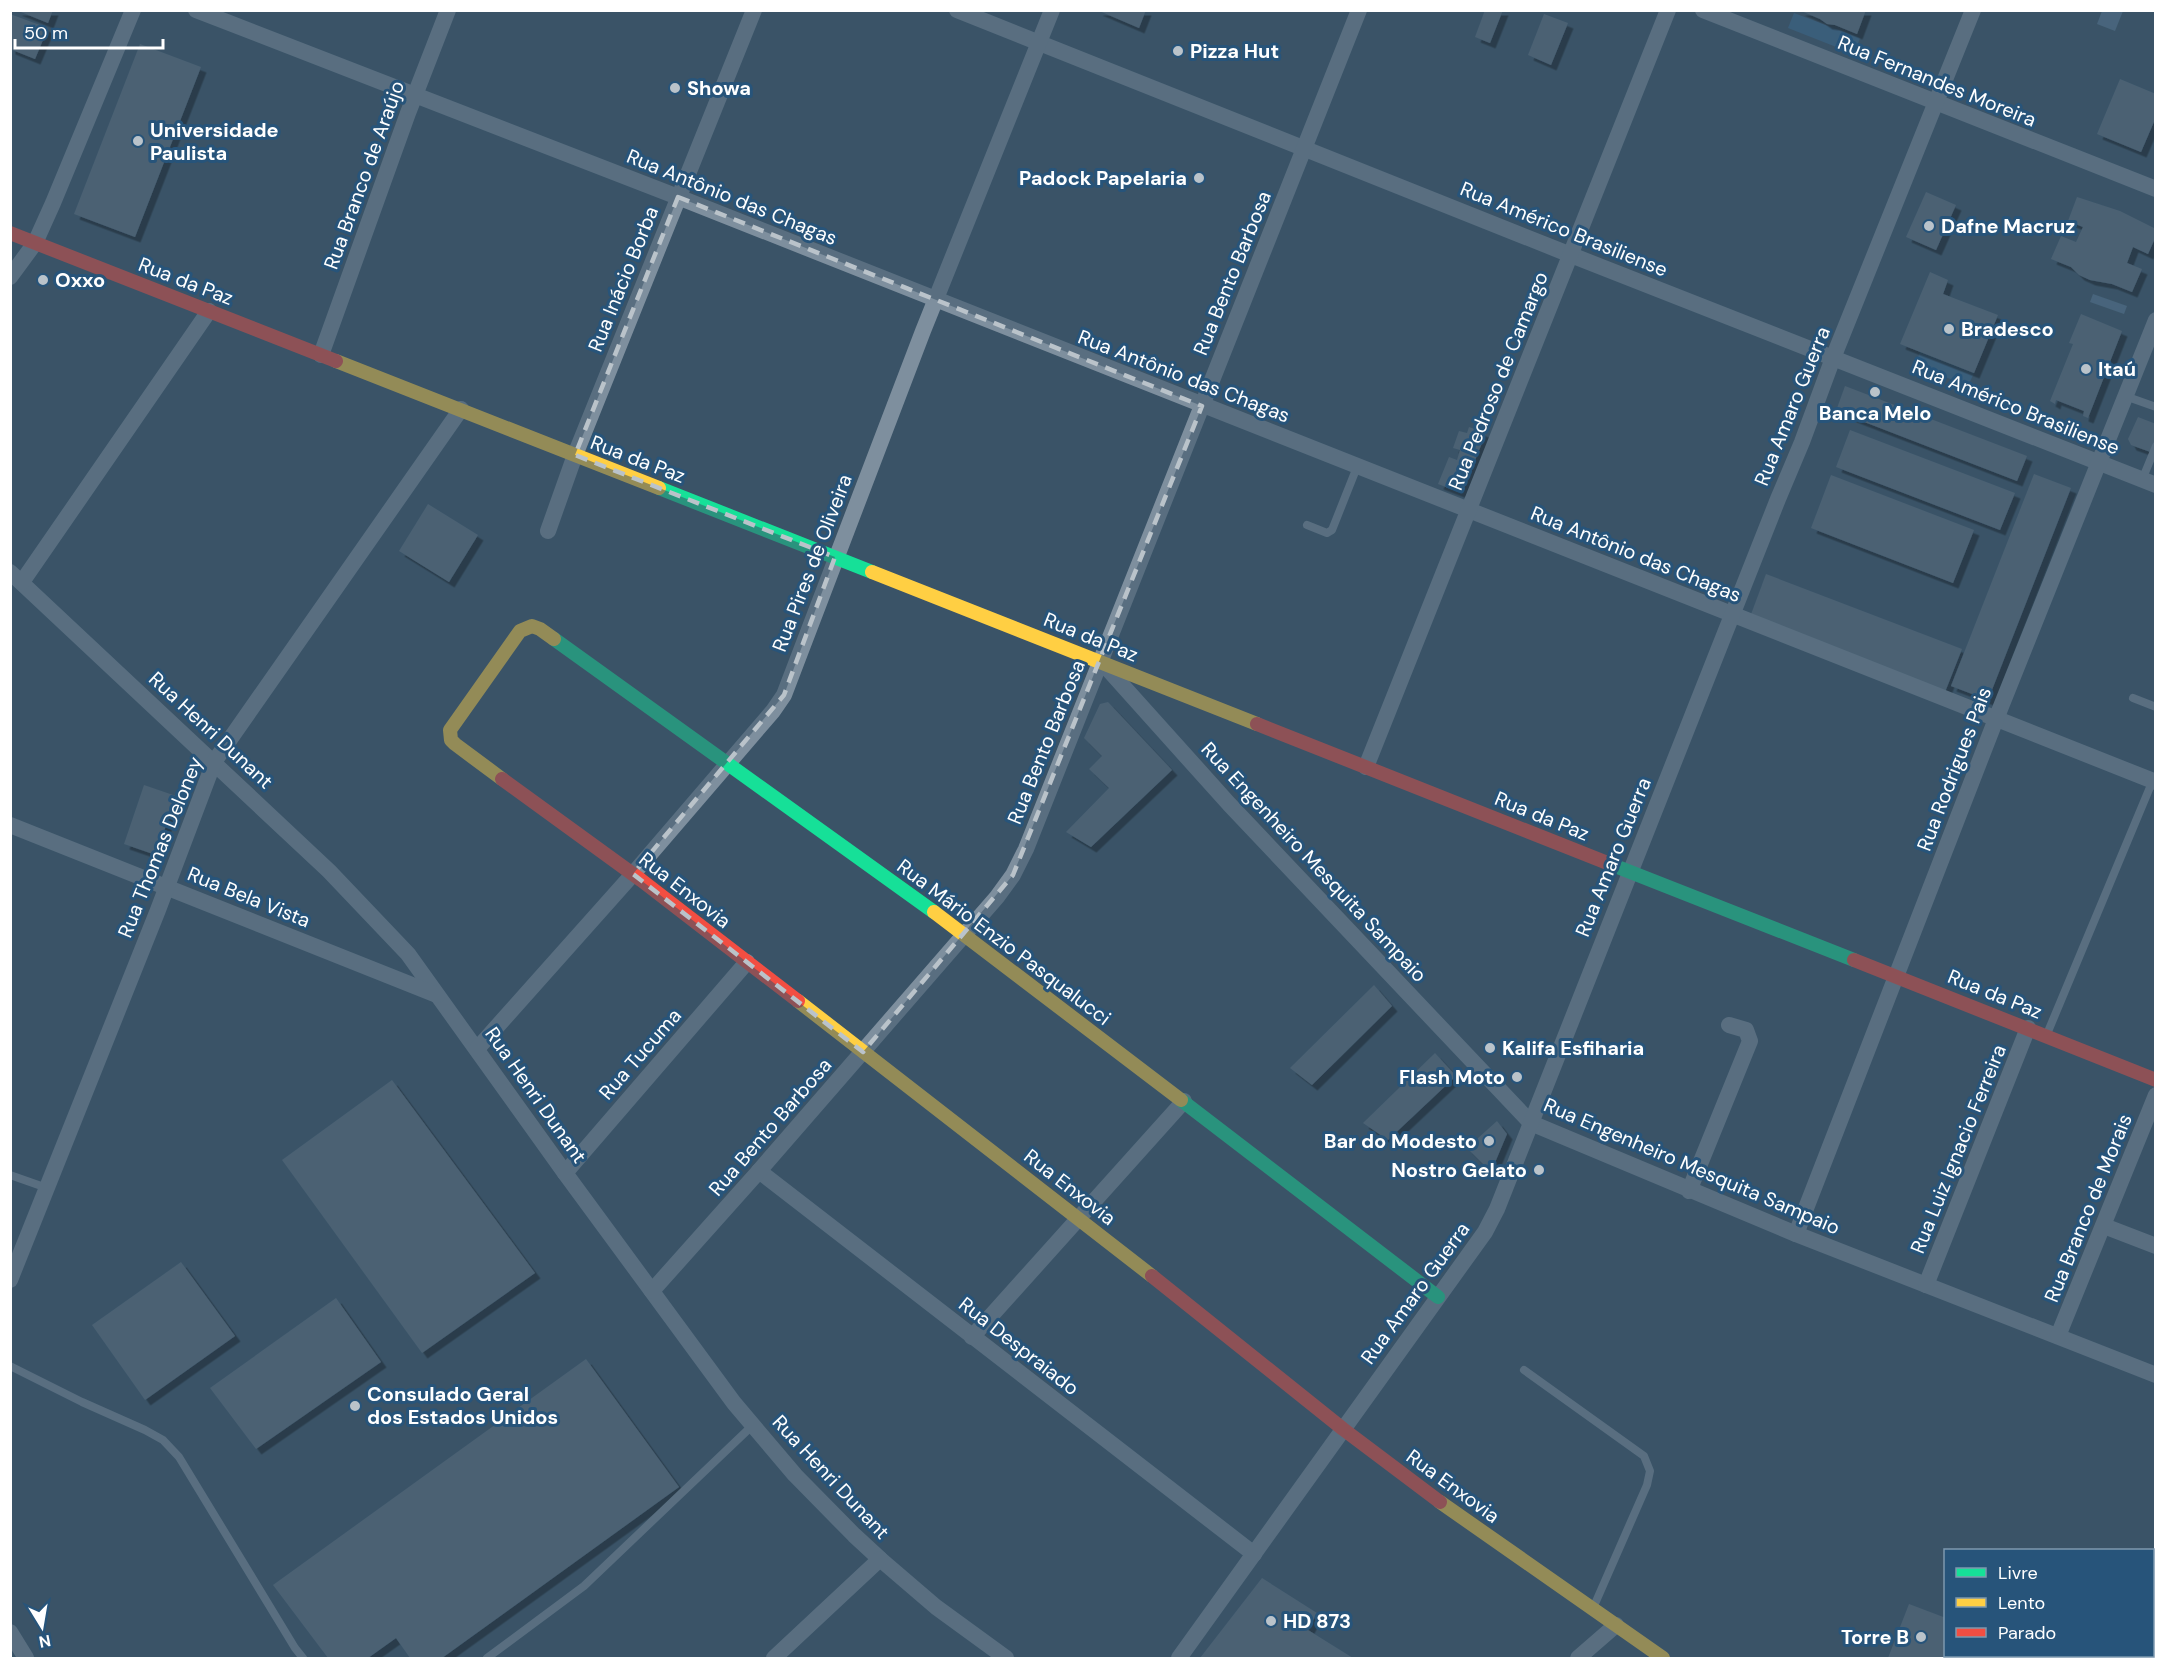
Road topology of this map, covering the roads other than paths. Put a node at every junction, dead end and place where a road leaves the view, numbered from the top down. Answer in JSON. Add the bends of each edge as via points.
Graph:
{"nodes":[{"id":1,"x":133,"y":10,"type":"edge"},
{"id":2,"x":196,"y":10,"type":"edge"},
{"id":3,"x":448,"y":10,"type":"edge"},
{"id":4,"x":754,"y":10,"type":"edge"},
{"id":5,"x":957,"y":10,"type":"edge"},
{"id":6,"x":1052,"y":10,"type":"edge"},
{"id":7,"x":1359,"y":10,"type":"edge"},
{"id":8,"x":1668,"y":10,"type":"edge"},
{"id":9,"x":1703,"y":10,"type":"edge"},
{"id":10,"x":1973,"y":10,"type":"edge"},
{"id":11,"x":1039,"y":44,"type":"junction"},
{"id":12,"x":415,"y":95,"type":"junction"},
{"id":13,"x":1935,"y":102,"type":"junction"},
{"id":14,"x":1304,"y":148,"type":"junction"},
{"id":15,"x":2156,"y":189,"type":"edge"},
{"id":16,"x":678,"y":197,"type":"junction"},
{"id":17,"x":10,"y":233,"type":"edge"},
{"id":18,"x":35,"y":243,"type":"junction"},
{"id":19,"x":1571,"y":255,"type":"junction"},
{"id":20,"x":10,"y":277,"type":"edge"},
{"id":21,"x":936,"y":301,"type":"junction"},
{"id":22,"x":209,"y":311,"type":"junction"},
{"id":23,"x":2156,"y":320,"type":"edge"},
{"id":24,"x":321,"y":354,"type":"junction"},
{"id":25,"x":1833,"y":358,"type":"junction"},
{"id":26,"x":2125,"y":396,"type":"junction"},
{"id":27,"x":1202,"y":406,"type":"junction"},
{"id":28,"x":2156,"y":407,"type":"edge"},
{"id":29,"x":461,"y":409,"type":"junction"},
{"id":30,"x":2156,"y":446,"type":"edge"},
{"id":31,"x":575,"y":455,"type":"junction"},
{"id":32,"x":2099,"y":463,"type":"junction"},
{"id":33,"x":1357,"y":467,"type":"junction"},
{"id":34,"x":2149,"y":483,"type":"edge"},
{"id":35,"x":1468,"y":511,"type":"junction"},
{"id":36,"x":1307,"y":525,"type":"dead end"},
{"id":37,"x":548,"y":531,"type":"dead end"},
{"id":38,"x":836,"y":557,"type":"junction"},
{"id":39,"x":16,"y":577,"type":"edge"},
{"id":40,"x":1732,"y":615,"type":"junction"},
{"id":41,"x":1101,"y":662,"type":"junction"},
{"id":42,"x":2133,"y":698,"type":"dead end"},
{"id":43,"x":2156,"y":707,"type":"edge"},
{"id":44,"x":1996,"y":719,"type":"junction"},
{"id":45,"x":455,"y":744,"type":"joint"},
{"id":46,"x":214,"y":762,"type":"junction"},
{"id":47,"x":727,"y":765,"type":"junction"},
{"id":48,"x":1366,"y":767,"type":"junction"},
{"id":49,"x":2155,"y":779,"type":"edge"},
{"id":50,"x":10,"y":825,"type":"edge"},
{"id":51,"x":1630,"y":871,"type":"junction"},
{"id":52,"x":633,"y":874,"type":"junction"},
{"id":53,"x":167,"y":887,"type":"junction"},
{"id":54,"x":964,"y":934,"type":"junction"},
{"id":55,"x":747,"y":962,"type":"junction"},
{"id":56,"x":1896,"y":976,"type":"junction"},
{"id":57,"x":438,"y":995,"type":"junction"},
{"id":58,"x":1729,"y":1025,"type":"dead end"},
{"id":59,"x":2028,"y":1028,"type":"junction"},
{"id":60,"x":2047,"y":1036,"type":"junction"},
{"id":61,"x":477,"y":1049,"type":"junction"},
{"id":62,"x":863,"y":1052,"type":"junction"},
{"id":63,"x":2156,"y":1080,"type":"edge"},
{"id":64,"x":2156,"y":1095,"type":"edge"},
{"id":65,"x":1184,"y":1101,"type":"junction"},
{"id":66,"x":1531,"y":1123,"type":"junction"},
{"id":67,"x":759,"y":1171,"type":"junction"},
{"id":68,"x":565,"y":1173,"type":"junction"},
{"id":69,"x":10,"y":1175,"type":"edge"},
{"id":70,"x":47,"y":1188,"type":"junction"},
{"id":71,"x":1689,"y":1191,"type":"junction"},
{"id":72,"x":1080,"y":1219,"type":"junction"},
{"id":73,"x":2104,"y":1226,"type":"junction"},
{"id":74,"x":1796,"y":1234,"type":"junction"},
{"id":75,"x":2156,"y":1246,"type":"edge"},
{"id":76,"x":10,"y":1280,"type":"edge"},
{"id":77,"x":1926,"y":1285,"type":"junction"},
{"id":78,"x":652,"y":1291,"type":"junction"},
{"id":79,"x":1438,"y":1297,"type":"junction"},
{"id":80,"x":2058,"y":1336,"type":"junction"},
{"id":81,"x":972,"y":1337,"type":"junction"},
{"id":82,"x":10,"y":1366,"type":"edge"},
{"id":83,"x":1524,"y":1370,"type":"dead end"},
{"id":84,"x":2156,"y":1375,"type":"edge"},
{"id":85,"x":753,"y":1425,"type":"junction"},
{"id":86,"x":1343,"y":1429,"type":"junction"},
{"id":87,"x":1254,"y":1554,"type":"junction"},
{"id":88,"x":880,"y":1559,"type":"junction"},
{"id":89,"x":1592,"y":1609,"type":"junction"},
{"id":90,"x":1616,"y":1625,"type":"junction"},
{"id":91,"x":10,"y":1632,"type":"edge"},
{"id":92,"x":26,"y":1659,"type":"edge"},
{"id":93,"x":303,"y":1659,"type":"edge"},
{"id":94,"x":487,"y":1659,"type":"edge"},
{"id":95,"x":774,"y":1659,"type":"edge"},
{"id":96,"x":1006,"y":1659,"type":"edge"},
{"id":97,"x":1179,"y":1659,"type":"edge"},
{"id":98,"x":1578,"y":1659,"type":"edge"},
{"id":99,"x":1663,"y":1659,"type":"edge"}],
"edges":[{"from":1,"to":18,"type":"street"},
{"from":2,"to":12,"type":"street","name":"Rua Antônio das Chagas"},
{"from":3,"to":12,"type":"street","name":"Rua Branco de Araújo"},
{"from":4,"to":16,"type":"street","name":"Rua Inácio Borba"},
{"from":5,"to":11,"type":"street","name":"Rua Américo Brasiliense"},
{"from":6,"to":11,"type":"street","name":"Rua Pires de Oliveira"},
{"from":7,"to":14,"type":"street","name":"Rua Bento Barbosa"},
{"from":8,"to":19,"type":"street","name":"Rua Pedroso de Camargo"},
{"from":9,"to":13,"type":"street","name":"Rua Fernandes Moreira"},
{"from":10,"to":13,"type":"street","name":"Rua Amaro Guerra"},
{"from":11,"to":14,"type":"street","name":"Rua Américo Brasiliense"},
{"from":11,"to":21,"type":"street","name":"Rua Pires de Oliveira"},
{"from":12,"to":16,"type":"street","name":"Rua Antônio das Chagas"},
{"from":12,"to":24,"type":"street","name":"Rua Branco de Araújo"},
{"from":13,"to":15,"type":"street","name":"Rua Fernandes Moreira"},
{"from":13,"to":25,"type":"street","name":"Rua Amaro Guerra"},
{"from":14,"to":19,"type":"street","name":"Rua Américo Brasiliense"},
{"from":14,"to":27,"type":"street","name":"Rua Bento Barbosa"},
{"from":16,"to":21,"type":"street","name":"Rua Antônio das Chagas"},
{"from":16,"to":31,"type":"street","name":"Rua Inácio Borba"},
{"from":17,"to":18,"type":"street","name":"Rua da Paz"},
{"from":18,"to":20,"type":"street"},
{"from":18,"to":22,"type":"street","name":"Rua da Paz"},
{"from":19,"to":25,"type":"street","name":"Rua Américo Brasiliense"},
{"from":19,"to":35,"type":"street","name":"Rua Pedroso de Camargo"},
{"from":21,"to":27,"type":"street","name":"Rua Antônio das Chagas"},
{"from":21,"to":38,"type":"street","name":"Rua Pires de Oliveira"},
{"from":22,"to":24,"type":"street","name":"Rua da Paz"},
{"from":22,"to":39,"type":"street"},
{"from":23,"to":26,"type":"street","name":"Rua Rodrigues Pais"},
{"from":24,"to":29,"type":"street","name":"Rua da Paz"},
{"from":25,"to":32,"type":"street","name":"Rua Américo Brasiliense"},
{"from":25,"to":40,"type":"street","name":"Rua Amaro Guerra"},
{"from":26,"to":28,"type":"lane"},
{"from":26,"to":32,"type":"street","name":"Rua Rodrigues Pais"},
{"from":27,"to":33,"type":"street","name":"Rua Antônio das Chagas"},
{"from":27,"to":41,"type":"street","name":"Rua Bento Barbosa"},
{"from":29,"to":31,"type":"street","name":"Rua da Paz"},
{"from":29,"to":46,"type":"street","name":"Rua Thomas Deloney"},
{"from":30,"to":34,"type":"lane"},
{"from":31,"to":37,"type":"street","name":"Rua Inácio Borba"},
{"from":31,"to":38,"type":"street","name":"Rua da Paz"},
{"from":32,"to":34,"type":"street","name":"Rua Américo Brasiliense"},
{"from":32,"to":44,"type":"street","name":"Rua Rodrigues Pais"},
{"from":33,"to":35,"type":"street","name":"Rua Antônio das Chagas"},
{"from":33,"to":36,"type":"lane","via":[[1332,530],[1327,533]]},
{"from":35,"to":40,"type":"street","name":"Rua Antônio das Chagas"},
{"from":35,"to":48,"type":"street","name":"Rua Pedroso de Camargo"},
{"from":38,"to":41,"type":"street","name":"Rua da Paz"},
{"from":38,"to":47,"type":"street","name":"Rua Pires de Oliveira","via":[[784,695]]},
{"from":39,"to":46,"type":"street","name":"Rua Henri Dunant"},
{"from":40,"to":44,"type":"street","name":"Rua Antônio das Chagas"},
{"from":40,"to":51,"type":"street","name":"Rua Amaro Guerra"},
{"from":41,"to":48,"type":"street","name":"Rua da Paz"},
{"from":41,"to":54,"type":"street","name":"Rua Bento Barbosa","via":[[1013,875]]},
{"from":41,"to":66,"type":"street","name":"Rua Engenheiro Mesquita Sampaio","via":[[1229,804]]},
{"from":42,"to":43,"type":"lane"},
{"from":44,"to":49,"type":"street","name":"Rua Antônio das Chagas"},
{"from":44,"to":56,"type":"street","name":"Rua Rodrigues Pais"},
{"from":45,"to":47,"type":"street","name":"Rua Mário Enzio Pasqualucci","via":[[450,730],[520,631],[532,626]]},
{"from":45,"to":52,"type":"street","name":"Rua Enxovia"},
{"from":46,"to":53,"type":"street","name":"Rua Thomas Deloney"},
{"from":46,"to":57,"type":"street","name":"Rua Henri Dunant","via":[[337,880],[408,954]]},
{"from":47,"to":52,"type":"street","name":"Rua Pires de Oliveira"},
{"from":47,"to":54,"type":"street","name":"Rua Mário Enzio Pasqualucci"},
{"from":48,"to":51,"type":"street","name":"Rua da Paz"},
{"from":49,"to":60,"type":"lane"},
{"from":50,"to":53,"type":"street","name":"Rua Bela Vista"},
{"from":51,"to":56,"type":"street","name":"Rua da Paz"},
{"from":51,"to":66,"type":"street","name":"Rua Amaro Guerra"},
{"from":52,"to":55,"type":"street","name":"Rua Enxovia"},
{"from":52,"to":61,"type":"street","name":"Rua Pires de Oliveira"},
{"from":53,"to":57,"type":"street","name":"Rua Bela Vista"},
{"from":53,"to":70,"type":"street","name":"Rua Thomas Deloney"},
{"from":54,"to":62,"type":"street","name":"Rua Bento Barbosa"},
{"from":54,"to":65,"type":"street","name":"Rua Mário Enzio Pasqualucci"},
{"from":55,"to":62,"type":"street","name":"Rua Enxovia"},
{"from":55,"to":68,"type":"street","name":"Rua Tucuma"},
{"from":56,"to":59,"type":"street","name":"Rua da Paz"},
{"from":56,"to":74,"type":"street","name":"Rua Rodrigues Pais"},
{"from":57,"to":61,"type":"street","name":"Rua Henri Dunant"},
{"from":58,"to":71,"type":"street","via":[[1746,1030],[1750,1041]]},
{"from":59,"to":60,"type":"street","name":"Rua da Paz"},
{"from":59,"to":77,"type":"street","name":"Rua Luiz Ignacio Ferreira"},
{"from":60,"to":63,"type":"street","name":"Rua da Paz"},
{"from":61,"to":68,"type":"street","name":"Rua Henri Dunant"},
{"from":62,"to":67,"type":"street","name":"Rua Bento Barbosa"},
{"from":62,"to":72,"type":"street","name":"Rua Enxovia"},
{"from":64,"to":73,"type":"street","name":"Rua Branco de Morais"},
{"from":65,"to":72,"type":"street"},
{"from":65,"to":79,"type":"street","name":"Rua Mário Enzio Pasqualucci"},
{"from":66,"to":71,"type":"street","name":"Rua Engenheiro Mesquita Sampaio"},
{"from":66,"to":79,"type":"street","name":"Rua Amaro Guerra","via":[[1490,1222]]},
{"from":67,"to":78,"type":"street","name":"Rua Bento Barbosa"},
{"from":67,"to":81,"type":"street","name":"Rua Despraiado"},
{"from":68,"to":78,"type":"street","name":"Rua Henri Dunant"},
{"from":69,"to":70,"type":"lane"},
{"from":70,"to":76,"type":"street","name":"Rua Thomas Deloney"},
{"from":71,"to":74,"type":"street","name":"Rua Engenheiro Mesquita Sampaio"},
{"from":72,"to":81,"type":"street"},
{"from":72,"to":86,"type":"street","name":"Rua Enxovia"},
{"from":73,"to":75,"type":"street"},
{"from":73,"to":80,"type":"street","name":"Rua Branco de Morais"},
{"from":74,"to":77,"type":"street","name":"Rua Engenheiro Mesquita Sampaio"},
{"from":77,"to":80,"type":"street","name":"Rua Engenheiro Mesquita Sampaio"},
{"from":78,"to":85,"type":"street","name":"Rua Henri Dunant"},
{"from":79,"to":86,"type":"street","name":"Rua Amaro Guerra"},
{"from":80,"to":84,"type":"street","name":"Rua Engenheiro Mesquita Sampaio"},
{"from":81,"to":87,"type":"street","name":"Rua Despraiado"},
{"from":82,"to":93,"type":"lane","via":[[163,1440],[178,1457]]},
{"from":83,"to":89,"type":"lane","via":[[1644,1456],[1650,1471]]},
{"from":85,"to":88,"type":"street","name":"Rua Henri Dunant","via":[[795,1475]]},
{"from":85,"to":94,"type":"lane","via":[[584,1586]]},
{"from":86,"to":87,"type":"street","name":"Rua Amaro Guerra"},
{"from":86,"to":89,"type":"street","name":"Rua Enxovia"},
{"from":87,"to":97,"type":"street","name":"Rua Amaro Guerra"},
{"from":88,"to":95,"type":"street"},
{"from":88,"to":96,"type":"street","name":"Rua Henri Dunant"},
{"from":89,"to":90,"type":"street","name":"Rua Enxovia"},
{"from":90,"to":98,"type":"street"},
{"from":90,"to":99,"type":"street","name":"Rua Enxovia"},
{"from":91,"to":92,"type":"street"}]}
